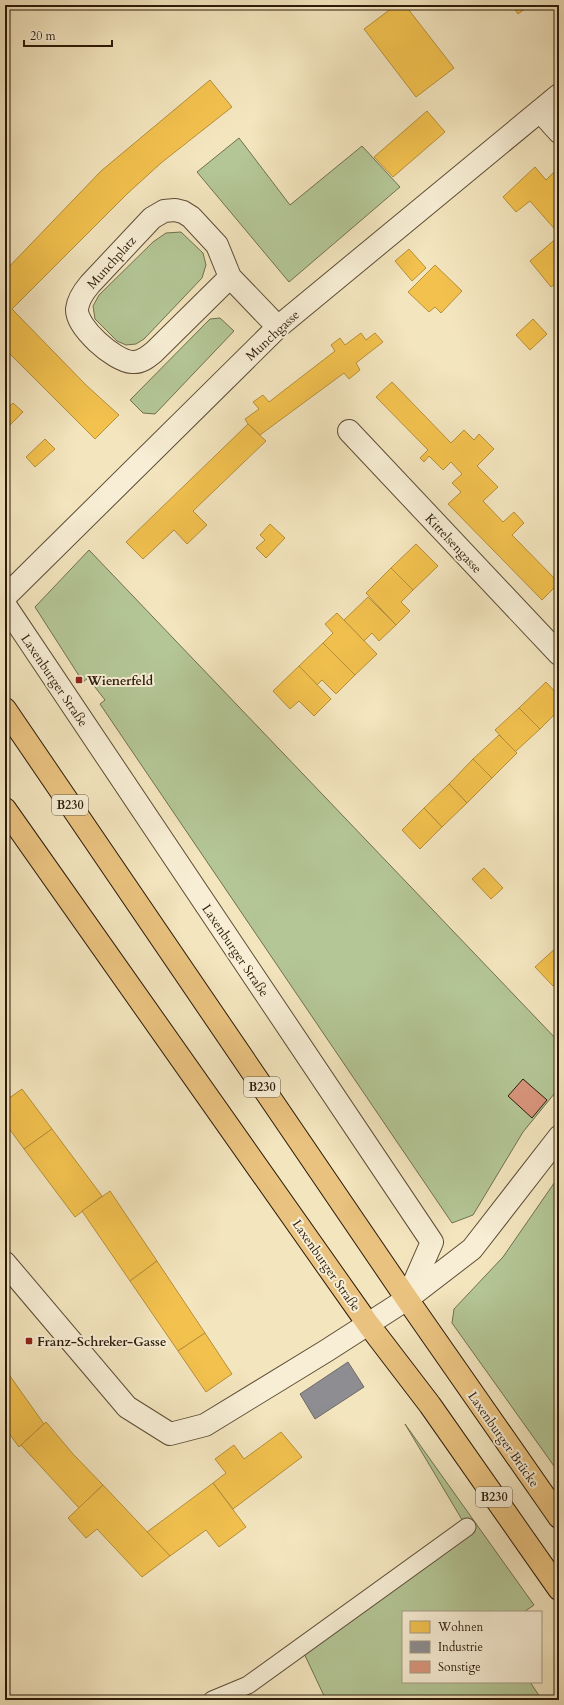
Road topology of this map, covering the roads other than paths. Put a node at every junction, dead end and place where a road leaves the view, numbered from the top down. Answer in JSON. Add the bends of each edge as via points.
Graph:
{"nodes":[{"id":1,"x":559,"y":95,"type":"edge"},
{"id":2,"x":540,"y":111,"type":"junction"},
{"id":3,"x":559,"y":132,"type":"edge"},
{"id":4,"x":230,"y":277,"type":"junction"},
{"id":5,"x":278,"y":327,"type":"junction"},
{"id":6,"x":349,"y":431,"type":"dead end"},
{"id":7,"x":5,"y":597,"type":"edge"},
{"id":8,"x":5,"y":605,"type":"edge"},
{"id":9,"x":559,"y":654,"type":"edge"},
{"id":10,"x":5,"y":709,"type":"edge"},
{"id":11,"x":5,"y":809,"type":"edge"},
{"id":12,"x":559,"y":1138,"type":"edge"},
{"id":13,"x":5,"y":1263,"type":"edge"},
{"id":14,"x":407,"y":1299,"type":"junction"},
{"id":15,"x":368,"y":1324,"type":"junction"},
{"id":16,"x":559,"y":1517,"type":"edge"},
{"id":17,"x":467,"y":1528,"type":"dead end"},
{"id":18,"x":559,"y":1589,"type":"edge"},
{"id":19,"x":212,"y":1700,"type":"edge"}],
"edges":[{"from":1,"to":2,"type":"street","name":"Munchgasse"},
{"from":2,"to":3,"type":"street"},
{"from":2,"to":5,"type":"street","name":"Munchgasse"},
{"from":4,"to":4,"type":"street","name":"Munchplatz","via":[[217,245],[191,217],[175,210],[164,211],[152,218],[86,289],[77,308],[79,320],[114,356],[124,361],[144,360]]},
{"from":4,"to":5,"type":"street","name":"Munchplatz"},
{"from":5,"to":7,"type":"street","name":"Munchgasse"},
{"from":6,"to":9,"type":"street","name":"Kittelsengasse"},
{"from":8,"to":14,"type":"street","name":"Laxenburger Straße","via":[[432,1242]]},
{"from":10,"to":14,"type":"main road","number":"B230"},
{"from":11,"to":15,"type":"main road","name":"Laxenburger Straße","number":"B230"},
{"from":12,"to":14,"type":"street","via":[[472,1250]]},
{"from":13,"to":15,"type":"street","via":[[127,1407],[170,1434],[205,1424]]},
{"from":14,"to":15,"type":"street"},
{"from":14,"to":16,"type":"main road","name":"Laxenburger Brücke","number":"B230"},
{"from":15,"to":18,"type":"main road","name":"Laxenburger Straße","number":"B230","via":[[430,1405]]},
{"from":17,"to":19,"type":"lane","via":[[248,1685]]}]}
